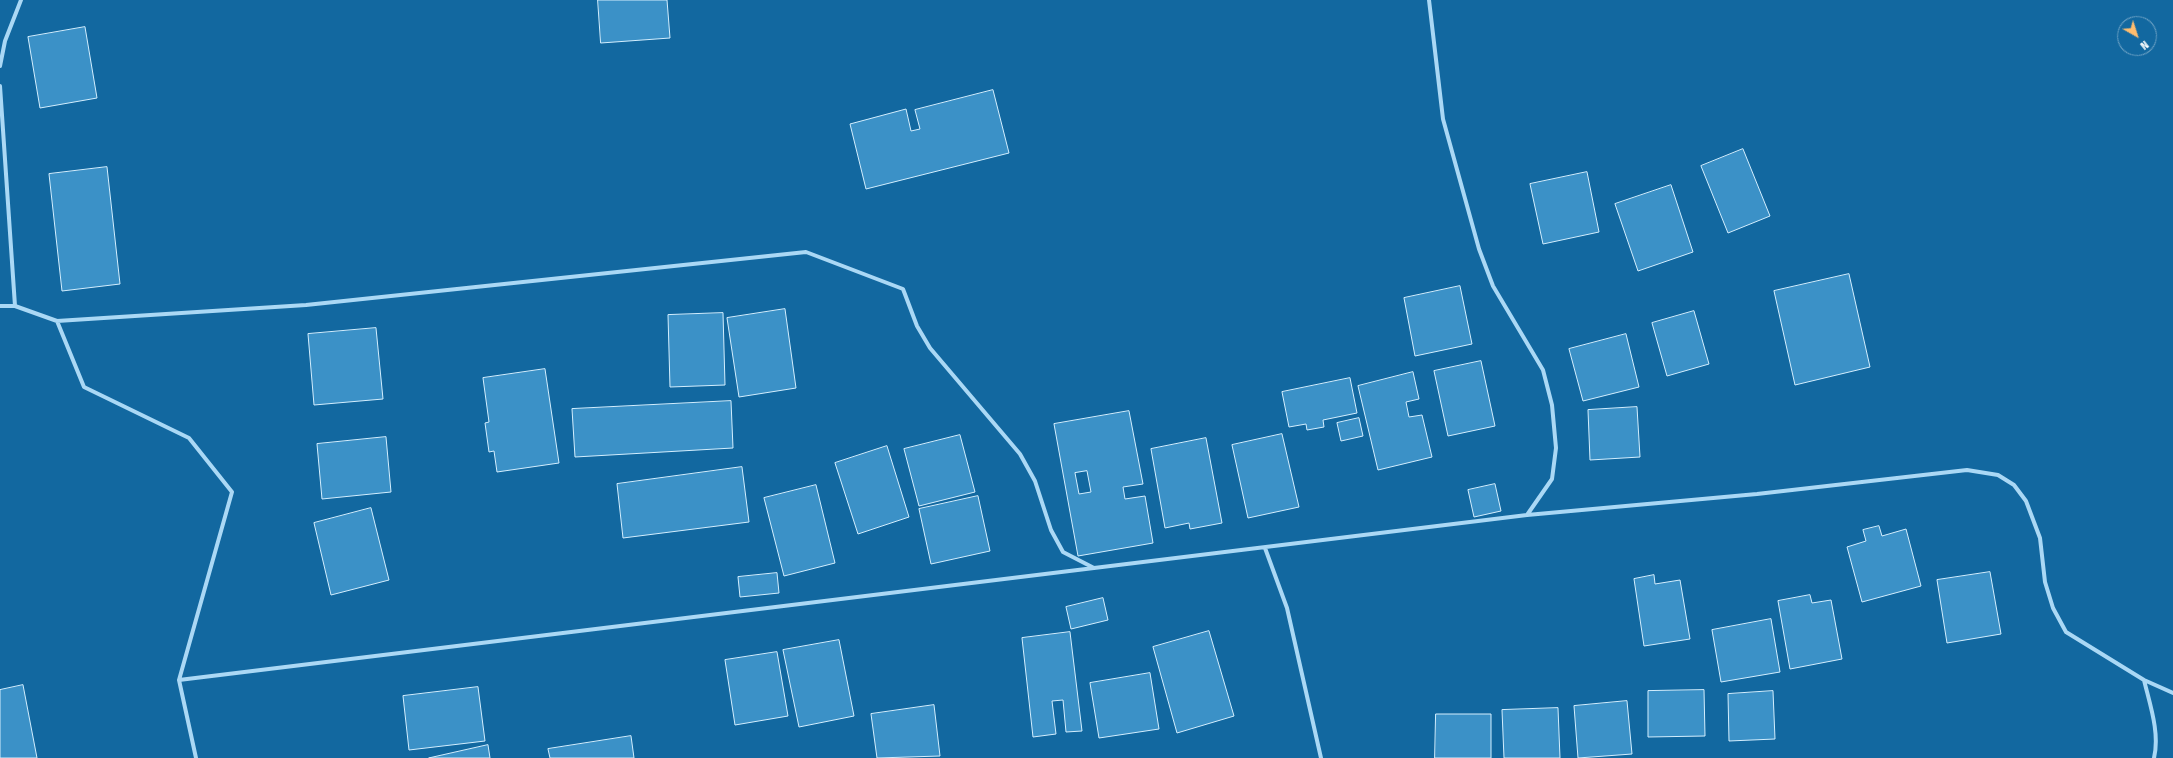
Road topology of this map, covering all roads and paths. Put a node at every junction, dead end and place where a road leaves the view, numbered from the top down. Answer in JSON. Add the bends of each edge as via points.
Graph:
{"nodes":[{"id":1,"x":21,"y":0,"type":"edge"},
{"id":2,"x":1429,"y":0,"type":"edge"},
{"id":3,"x":0,"y":66,"type":"edge"},
{"id":4,"x":0,"y":86,"type":"edge"},
{"id":5,"x":0,"y":306,"type":"edge"},
{"id":6,"x":15,"y":306,"type":"junction"},
{"id":7,"x":57,"y":321,"type":"junction"},
{"id":8,"x":1527,"y":515,"type":"junction"},
{"id":9,"x":1265,"y":548,"type":"junction"},
{"id":10,"x":1094,"y":568,"type":"junction"},
{"id":11,"x":179,"y":680,"type":"junction"},
{"id":12,"x":2144,"y":680,"type":"junction"},
{"id":13,"x":2173,"y":693,"type":"edge"},
{"id":14,"x":196,"y":758,"type":"edge"},
{"id":15,"x":1321,"y":758,"type":"edge"},
{"id":16,"x":2154,"y":758,"type":"edge"}],
"edges":[{"from":1,"to":3,"type":"street","via":[[5,41]]},
{"from":2,"to":8,"type":"street","via":[[1443,119],[1479,249],[1493,286],[1543,370],[1552,405],[1556,448],[1552,479]]},
{"from":4,"to":6,"type":"street"},
{"from":5,"to":6,"type":"street"},
{"from":6,"to":7,"type":"street"},
{"from":7,"to":10,"type":"street","via":[[306,305],[806,252],[903,289],[917,326],[930,348],[1020,454],[1035,481],[1051,530],[1063,552]]},
{"from":7,"to":11,"type":"street","via":[[84,387],[189,438],[232,492]]},
{"from":8,"to":9,"type":"street"},
{"from":8,"to":12,"type":"street","via":[[1757,494],[1967,470],[1998,475],[2014,485],[2026,501],[2040,538],[2045,582],[2053,608],[2066,632]]},
{"from":9,"to":10,"type":"street"},
{"from":9,"to":15,"type":"street","via":[[1287,608]]},
{"from":10,"to":11,"type":"street"},
{"from":11,"to":14,"type":"street"},
{"from":12,"to":13,"type":"street"},
{"from":12,"to":16,"type":"street","via":[[2157,747]]}]}
